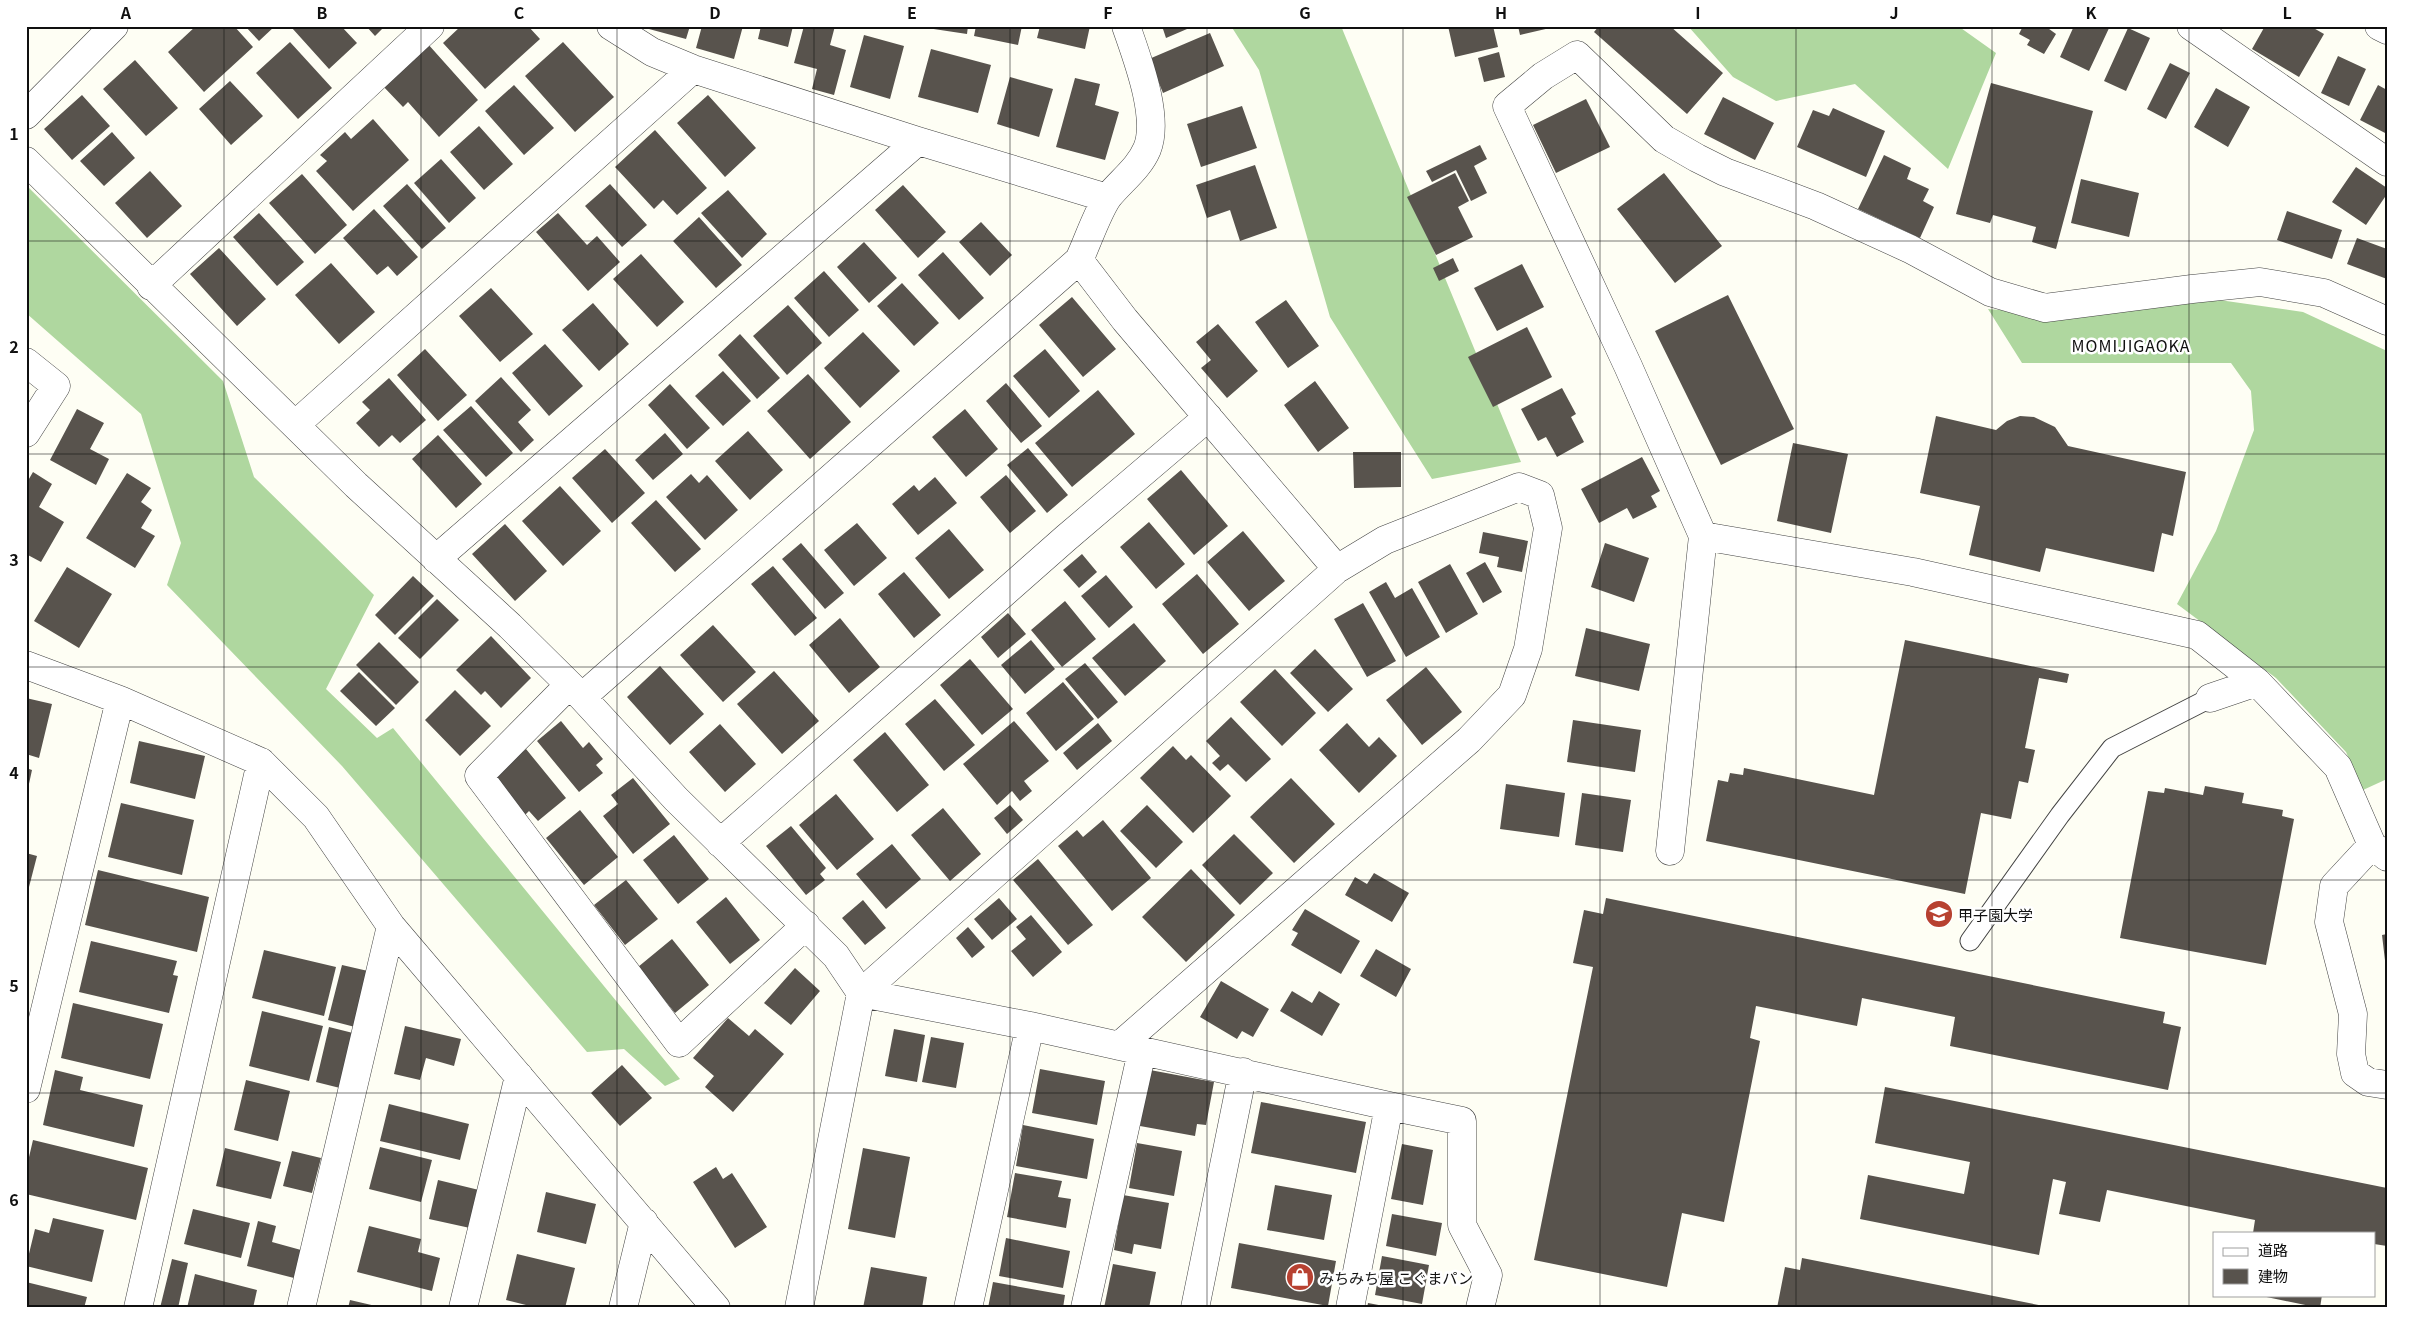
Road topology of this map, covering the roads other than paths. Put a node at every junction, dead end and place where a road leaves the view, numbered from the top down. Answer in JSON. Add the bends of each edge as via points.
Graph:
{"nodes":[{"id":1,"x":114,"y":26,"type":"edge"},
{"id":2,"x":430,"y":26,"type":"edge"},
{"id":3,"x":611,"y":26,"type":"edge"},
{"id":4,"x":1126,"y":26,"type":"edge"},
{"id":5,"x":2191,"y":26,"type":"edge"},
{"id":6,"x":2379,"y":26,"type":"edge"},
{"id":7,"x":2387,"y":30,"type":"edge"},
{"id":8,"x":693,"y":69,"type":"junction"},
{"id":9,"x":26,"y":115,"type":"edge"},
{"id":10,"x":918,"y":141,"type":"junction"},
{"id":11,"x":26,"y":161,"type":"edge"},
{"id":12,"x":2387,"y":162,"type":"edge"},
{"id":13,"x":1107,"y":198,"type":"junction"},
{"id":14,"x":1079,"y":260,"type":"junction"},
{"id":15,"x":151,"y":286,"type":"junction"},
{"id":16,"x":2387,"y":320,"type":"edge"},
{"id":17,"x":26,"y":362,"type":"edge"},
{"id":18,"x":1208,"y":417,"type":"junction"},
{"id":19,"x":295,"y":425,"type":"junction"},
{"id":20,"x":26,"y":433,"type":"edge"},
{"id":21,"x":1703,"y":536,"type":"junction"},
{"id":22,"x":436,"y":559,"type":"junction"},
{"id":23,"x":1337,"y":569,"type":"junction"},
{"id":24,"x":26,"y":666,"type":"edge"},
{"id":25,"x":2256,"y":682,"type":"junction"},
{"id":26,"x":576,"y":691,"type":"junction"},
{"id":27,"x":2210,"y":698,"type":"joint"},
{"id":28,"x":120,"y":700,"type":"junction"},
{"id":29,"x":261,"y":762,"type":"junction"},
{"id":30,"x":720,"y":843,"type":"junction"},
{"id":31,"x":1670,"y":851,"type":"dead end"},
{"id":32,"x":2379,"y":851,"type":"edge"},
{"id":33,"x":806,"y":925,"type":"junction"},
{"id":34,"x":390,"y":926,"type":"junction"},
{"id":35,"x":1970,"y":941,"type":"dead end"},
{"id":36,"x":861,"y":993,"type":"junction"},
{"id":37,"x":1030,"y":1026,"type":"junction"},
{"id":38,"x":1130,"y":1048,"type":"junction"},
{"id":39,"x":1243,"y":1072,"type":"junction"},
{"id":40,"x":519,"y":1076,"type":"junction"},
{"id":41,"x":2387,"y":1085,"type":"edge"},
{"id":42,"x":26,"y":1089,"type":"edge"},
{"id":43,"x":1389,"y":1106,"type":"junction"},
{"id":44,"x":644,"y":1222,"type":"junction"},
{"id":45,"x":138,"y":1308,"type":"edge"},
{"id":46,"x":301,"y":1308,"type":"edge"},
{"id":47,"x":464,"y":1308,"type":"edge"},
{"id":48,"x":623,"y":1308,"type":"edge"},
{"id":49,"x":716,"y":1308,"type":"edge"},
{"id":50,"x":799,"y":1308,"type":"edge"},
{"id":51,"x":968,"y":1308,"type":"edge"},
{"id":52,"x":1085,"y":1308,"type":"edge"},
{"id":53,"x":1195,"y":1308,"type":"edge"},
{"id":54,"x":1350,"y":1308,"type":"edge"},
{"id":55,"x":1480,"y":1308,"type":"edge"}],
"edges":[{"from":1,"to":9,"type":"street"},
{"from":2,"to":15,"type":"street"},
{"from":3,"to":8,"type":"street","via":[[652,52]]},
{"from":4,"to":13,"type":"street","via":[[1137,56],[1152,119],[1147,149],[1131,173]]},
{"from":5,"to":12,"type":"street"},
{"from":6,"to":7,"type":"street"},
{"from":8,"to":10,"type":"street"},
{"from":8,"to":19,"type":"street"},
{"from":10,"to":13,"type":"street"},
{"from":10,"to":22,"type":"street"},
{"from":11,"to":15,"type":"street"},
{"from":13,"to":14,"type":"street"},
{"from":14,"to":18,"type":"street","via":[[1125,320]]},
{"from":14,"to":26,"type":"street"},
{"from":15,"to":19,"type":"street"},
{"from":16,"to":21,"type":"street","via":[[2324,293],[2260,282],[2045,308],[1990,292],[1910,249],[1816,206],[1725,172],[1697,158],[1664,139],[1577,55],[1543,76],[1507,106]]},
{"from":17,"to":20,"type":"street","via":[[56,386]]},
{"from":18,"to":23,"type":"street"},
{"from":18,"to":30,"type":"street"},
{"from":19,"to":22,"type":"street"},
{"from":21,"to":25,"type":"street","via":[[1913,572],[2197,635]]},
{"from":21,"to":31,"type":"street"},
{"from":22,"to":26,"type":"street"},
{"from":23,"to":36,"type":"street"},
{"from":23,"to":38,"type":"street","via":[[1385,540],[1519,487],[1540,495],[1548,528],[1528,648],[1512,696],[1469,740]]},
{"from":24,"to":28,"type":"street"},
{"from":25,"to":27,"type":"street"},
{"from":25,"to":32,"type":"street","via":[[2338,767]]},
{"from":26,"to":30,"type":"street"},
{"from":26,"to":33,"type":"street","via":[[479,776],[679,1043]]},
{"from":27,"to":35,"type":"lane","via":[[2112,748]]},
{"from":28,"to":29,"type":"street"},
{"from":28,"to":42,"type":"street"},
{"from":29,"to":34,"type":"street","via":[[316,817]]},
{"from":29,"to":45,"type":"street"},
{"from":30,"to":33,"type":"street"},
{"from":32,"to":41,"type":"street","via":[[2334,886],[2329,922],[2353,1014],[2355,1072],[2368,1082]]},
{"from":33,"to":36,"type":"street","via":[[836,956]]},
{"from":34,"to":40,"type":"street"},
{"from":34,"to":46,"type":"street"},
{"from":36,"to":37,"type":"street"},
{"from":36,"to":50,"type":"street"},
{"from":37,"to":38,"type":"street"},
{"from":37,"to":51,"type":"street"},
{"from":38,"to":39,"type":"street"},
{"from":38,"to":52,"type":"street"},
{"from":39,"to":43,"type":"street"},
{"from":39,"to":53,"type":"street"},
{"from":40,"to":44,"type":"street"},
{"from":40,"to":47,"type":"street"},
{"from":43,"to":54,"type":"street"},
{"from":43,"to":55,"type":"street","via":[[1462,1122],[1462,1225],[1488,1275]]},
{"from":44,"to":48,"type":"street"},
{"from":44,"to":49,"type":"street"}]}
